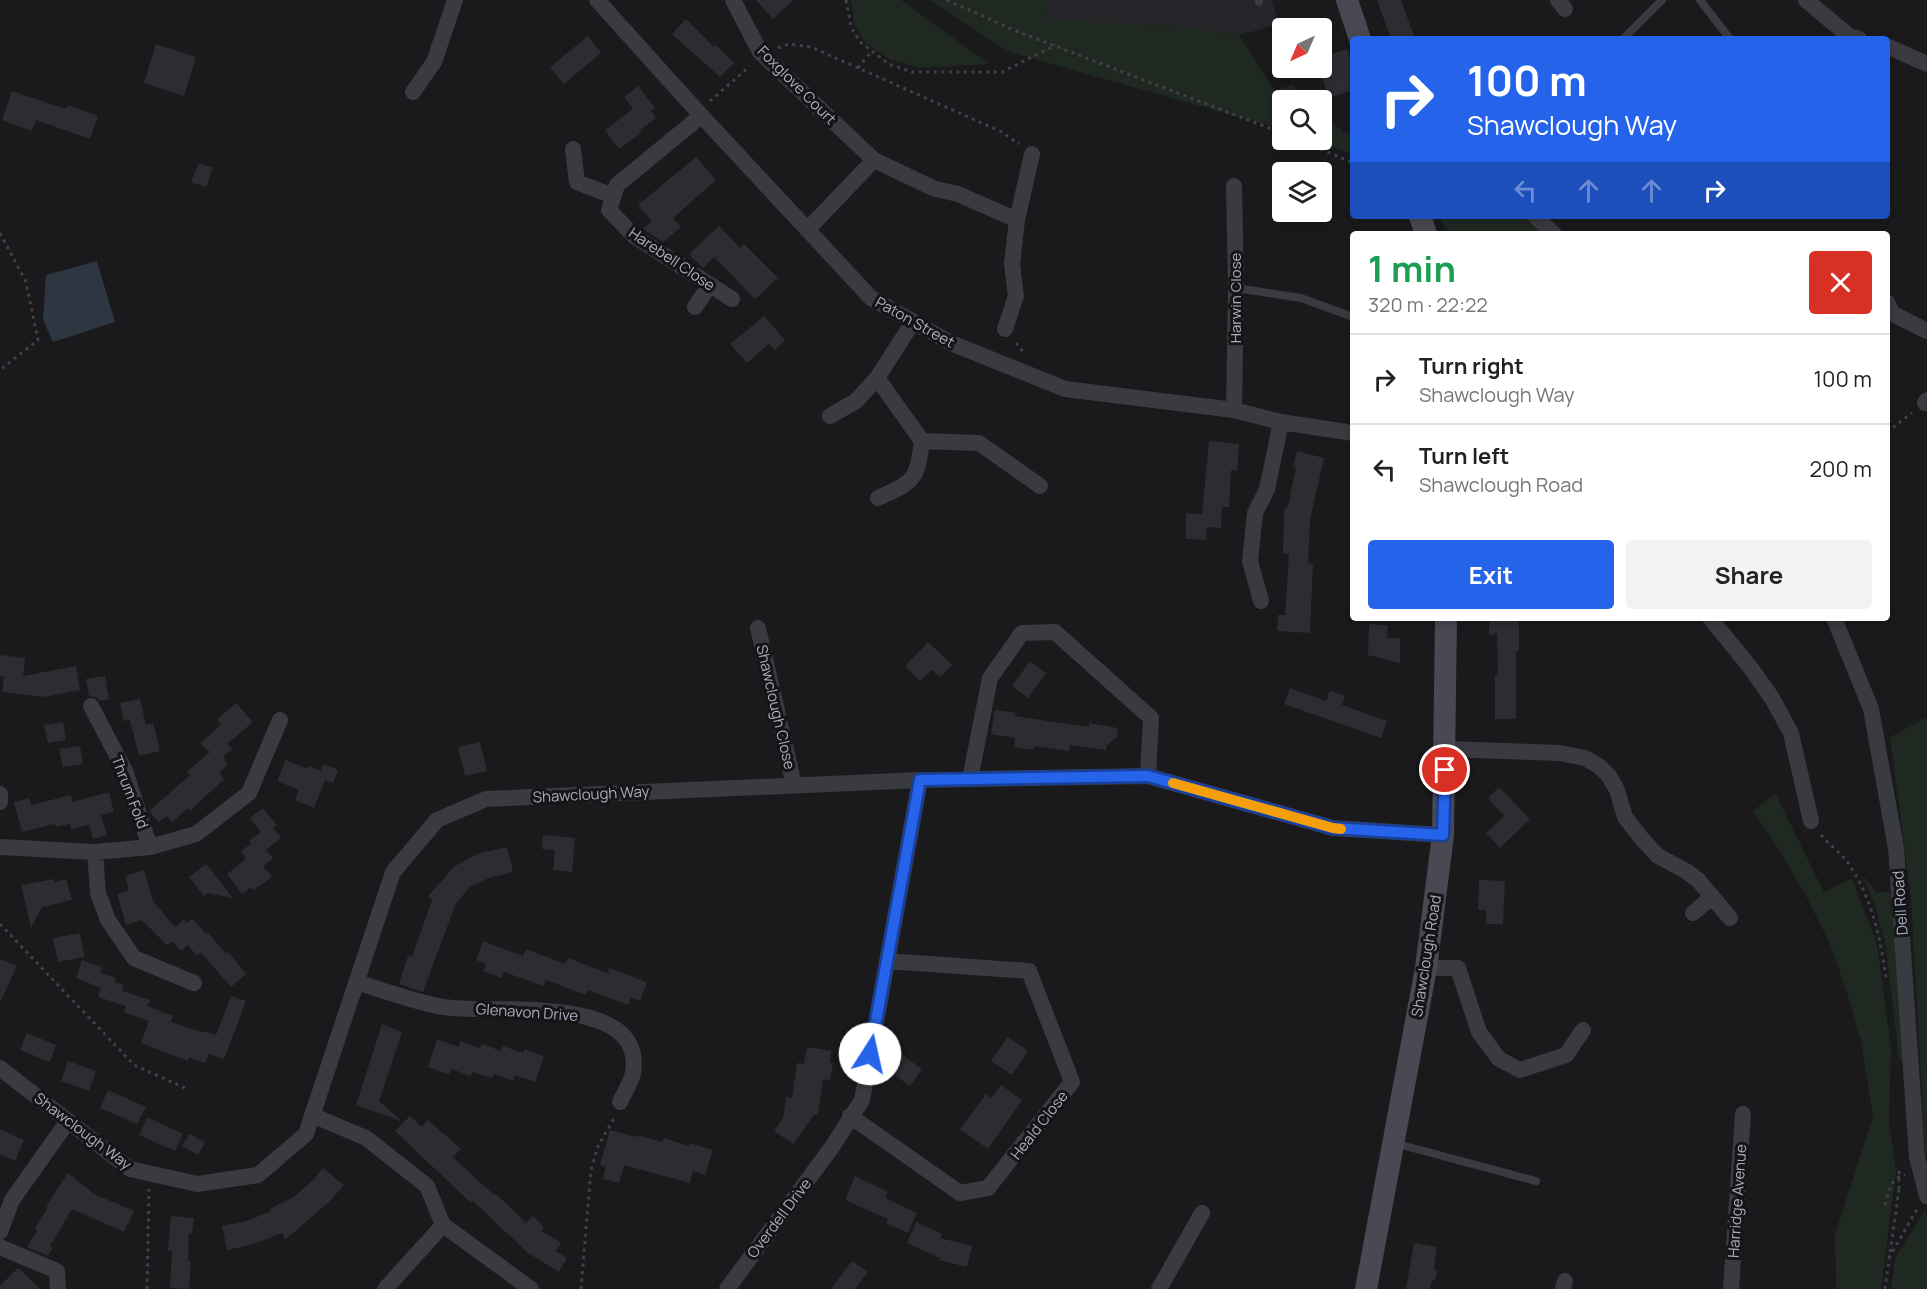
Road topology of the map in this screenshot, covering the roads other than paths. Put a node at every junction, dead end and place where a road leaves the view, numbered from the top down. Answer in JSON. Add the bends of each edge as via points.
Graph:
{"nodes":[{"id":1,"x":455,"y":0,"type":"edge"},
{"id":2,"x":597,"y":0,"type":"edge"},
{"id":3,"x":733,"y":0,"type":"edge"},
{"id":4,"x":1347,"y":0,"type":"edge"},
{"id":5,"x":1662,"y":0,"type":"edge"},
{"id":6,"x":1700,"y":0,"type":"edge"},
{"id":7,"x":1806,"y":0,"type":"edge"},
{"id":8,"x":1359,"y":36,"type":"edge"},
{"id":9,"x":1626,"y":36,"type":"edge"},
{"id":10,"x":1728,"y":36,"type":"edge"},
{"id":11,"x":1849,"y":36,"type":"edge"},
{"id":12,"x":1890,"y":47,"type":"edge"},
{"id":13,"x":1927,"y":64,"type":"edge"},
{"id":14,"x":413,"y":92,"type":"dead end"},
{"id":15,"x":699,"y":114,"type":"junction"},
{"id":16,"x":573,"y":148,"type":"dead end"},
{"id":17,"x":1032,"y":154,"type":"road end"},
{"id":18,"x":874,"y":160,"type":"junction"},
{"id":19,"x":1234,"y":186,"type":"dead end"},
{"id":20,"x":613,"y":196,"type":"junction"},
{"id":21,"x":1538,"y":219,"type":"edge"},
{"id":22,"x":1017,"y":220,"type":"junction"},
{"id":23,"x":807,"y":230,"type":"junction"},
{"id":24,"x":1551,"y":231,"type":"edge"},
{"id":25,"x":710,"y":285,"type":"junction"},
{"id":26,"x":1236,"y":288,"type":"junction"},
{"id":27,"x":732,"y":299,"type":"dead end"},
{"id":28,"x":695,"y":307,"type":"dead end"},
{"id":29,"x":1890,"y":308,"type":"edge"},
{"id":30,"x":1350,"y":316,"type":"edge"},
{"id":31,"x":913,"y":322,"type":"junction"},
{"id":32,"x":1005,"y":330,"type":"dead end"},
{"id":33,"x":1927,"y":331,"type":"edge"},
{"id":34,"x":877,"y":378,"type":"junction"},
{"id":35,"x":1234,"y":410,"type":"junction"},
{"id":36,"x":830,"y":416,"type":"dead end"},
{"id":37,"x":1281,"y":423,"type":"junction"},
{"id":38,"x":1350,"y":433,"type":"edge"},
{"id":39,"x":922,"y":441,"type":"junction"},
{"id":40,"x":1040,"y":486,"type":"dead end"},
{"id":41,"x":878,"y":498,"type":"dead end"},
{"id":42,"x":1261,"y":601,"type":"dead end"},
{"id":43,"x":1446,"y":621,"type":"edge"},
{"id":44,"x":1712,"y":621,"type":"edge"},
{"id":45,"x":1835,"y":621,"type":"edge"},
{"id":46,"x":759,"y":628,"type":"dead end"},
{"id":47,"x":91,"y":706,"type":"dead end"},
{"id":48,"x":280,"y":720,"type":"dead end"},
{"id":49,"x":1445,"y":749,"type":"junction"},
{"id":50,"x":1148,"y":776,"type":"junction"},
{"id":51,"x":970,"y":779,"type":"junction"},
{"id":52,"x":920,"y":780,"type":"junction"},
{"id":53,"x":794,"y":785,"type":"junction"},
{"id":54,"x":0,"y":794,"type":"edge"},
{"id":55,"x":0,"y":802,"type":"edge"},
{"id":56,"x":1811,"y":821,"type":"road end"},
{"id":57,"x":1443,"y":835,"type":"junction"},
{"id":58,"x":0,"y":847,"type":"edge"},
{"id":59,"x":150,"y":847,"type":"junction"},
{"id":60,"x":95,"y":852,"type":"junction"},
{"id":61,"x":1712,"y":897,"type":"junction"},
{"id":62,"x":1694,"y":912,"type":"dead end"},
{"id":63,"x":1730,"y":918,"type":"dead end"},
{"id":64,"x":887,"y":961,"type":"junction"},
{"id":65,"x":1426,"y":968,"type":"junction"},
{"id":66,"x":356,"y":982,"type":"junction"},
{"id":67,"x":194,"y":983,"type":"dead end"},
{"id":68,"x":1582,"y":1030,"type":"dead end"},
{"id":69,"x":0,"y":1068,"type":"edge"},
{"id":70,"x":620,"y":1102,"type":"road end"},
{"id":71,"x":1743,"y":1114,"type":"dead end"},
{"id":72,"x":312,"y":1115,"type":"junction"},
{"id":73,"x":850,"y":1116,"type":"junction"},
{"id":74,"x":68,"y":1121,"type":"junction"},
{"id":75,"x":1393,"y":1142,"type":"junction"},
{"id":76,"x":1536,"y":1181,"type":"dead end"},
{"id":77,"x":1927,"y":1193,"type":"edge"},
{"id":78,"x":1202,"y":1213,"type":"dead end"},
{"id":79,"x":443,"y":1225,"type":"junction"},
{"id":80,"x":0,"y":1232,"type":"edge"},
{"id":81,"x":0,"y":1247,"type":"edge"},
{"id":82,"x":58,"y":1289,"type":"edge"},
{"id":83,"x":385,"y":1289,"type":"edge"},
{"id":84,"x":531,"y":1289,"type":"edge"},
{"id":85,"x":726,"y":1289,"type":"edge"},
{"id":86,"x":1159,"y":1289,"type":"edge"},
{"id":87,"x":1366,"y":1289,"type":"edge"},
{"id":88,"x":1731,"y":1289,"type":"edge"}],
"edges":[{"from":1,"to":14,"type":"street","via":[[434,62]]},
{"from":2,"to":15,"type":"street","name":"Paton Street"},
{"from":3,"to":18,"type":"street","name":"Foxglove Court","via":[[763,54]]},
{"from":4,"to":8,"type":"main road"},
{"from":5,"to":9,"type":"lane"},
{"from":6,"to":10,"type":"lane"},
{"from":7,"to":11,"type":"street"},
{"from":12,"to":13,"type":"street"},
{"from":15,"to":20,"type":"street","via":[[616,185]]},
{"from":15,"to":23,"type":"street","name":"Paton Street"},
{"from":16,"to":20,"type":"street","via":[[578,182]]},
{"from":17,"to":22,"type":"street"},
{"from":18,"to":22,"type":"street","name":"Foxglove Court","via":[[935,189],[958,194]]},
{"from":18,"to":23,"type":"street"},
{"from":19,"to":26,"type":"street","name":"Harwin Close"},
{"from":20,"to":25,"type":"street","name":"Harebell Close","via":[[609,210],[633,236]]},
{"from":21,"to":24,"type":"street"},
{"from":22,"to":32,"type":"street","via":[[1012,264],[1016,296]]},
{"from":23,"to":31,"type":"street","name":"Paton Street","via":[[871,298]]},
{"from":25,"to":27,"type":"street","name":"Harebell Close"},
{"from":25,"to":28,"type":"street"},
{"from":26,"to":30,"type":"lane","via":[[1301,298]]},
{"from":26,"to":35,"type":"street","name":"Harwin Close"},
{"from":29,"to":33,"type":"street","via":[[1893,314]]},
{"from":31,"to":34,"type":"street"},
{"from":31,"to":35,"type":"street","name":"Paton Street","via":[[951,343],[1065,389]]},
{"from":34,"to":36,"type":"street","via":[[856,401]]},
{"from":34,"to":39,"type":"street"},
{"from":35,"to":37,"type":"street","name":"Paton Street"},
{"from":37,"to":38,"type":"street","name":"Paton Street"},
{"from":37,"to":42,"type":"street","via":[[1267,489],[1255,513],[1250,561]]},
{"from":39,"to":40,"type":"street","via":[[978,442]]},
{"from":39,"to":41,"type":"street","via":[[919,469],[904,487]]},
{"from":43,"to":49,"type":"main road","name":"Shawclough Road"},
{"from":44,"to":56,"type":"street","via":[[1772,698],[1791,733]]},
{"from":45,"to":77,"type":"street","name":"Dell Road","via":[[1871,709],[1896,848],[1917,1157]]},
{"from":46,"to":53,"type":"street","name":"Shawclough Close"},
{"from":47,"to":59,"type":"street","name":"Thrum Fold","via":[[125,771]]},
{"from":48,"to":59,"type":"street","via":[[249,793],[196,834]]},
{"from":49,"to":57,"type":"main road","name":"Shawclough Road"},
{"from":49,"to":61,"type":"street","via":[[1560,753],[1585,758],[1609,776],[1625,817],[1658,856],[1692,876]]},
{"from":50,"to":51,"type":"street","name":"Shawclough Way"},
{"from":50,"to":51,"type":"street","via":[[1151,718],[1054,632],[1022,633],[990,678]]},
{"from":50,"to":57,"type":"street","name":"Shawclough Way","via":[[1333,828]]},
{"from":51,"to":52,"type":"street","name":"Shawclough Way"},
{"from":52,"to":53,"type":"street","name":"Shawclough Way"},
{"from":52,"to":64,"type":"street","name":"Overdell Drive"},
{"from":53,"to":66,"type":"street","name":"Shawclough Way","via":[[486,799],[437,820],[393,872]]},
{"from":54,"to":55,"type":"street"},
{"from":57,"to":65,"type":"main road","name":"Shawclough Road"},
{"from":58,"to":60,"type":"street"},
{"from":59,"to":60,"type":"street"},
{"from":60,"to":67,"type":"street","via":[[98,893],[108,920],[134,958]]},
{"from":61,"to":62,"type":"street"},
{"from":61,"to":63,"type":"street"},
{"from":64,"to":73,"type":"street","name":"Overdell Drive","via":[[862,1100]]},
{"from":64,"to":73,"type":"street","name":"Heald Close","via":[[1029,971],[1072,1082],[988,1188],[960,1192]]},
{"from":65,"to":68,"type":"street","via":[[1458,968],[1479,1032],[1499,1059],[1520,1071],[1566,1055]]},
{"from":65,"to":75,"type":"main road","name":"Shawclough Road"},
{"from":66,"to":70,"type":"street","name":"Glenavon Drive","via":[[444,1007],[558,1012],[597,1018],[628,1041],[633,1057],[633,1074]]},
{"from":66,"to":72,"type":"street","name":"Shawclough Way"},
{"from":69,"to":74,"type":"street","name":"Shawclough Way"},
{"from":71,"to":88,"type":"street","name":"Harridge Avenue"},
{"from":72,"to":74,"type":"street","name":"Shawclough Way","via":[[306,1134],[258,1175],[197,1184],[130,1169]]},
{"from":72,"to":79,"type":"street","via":[[366,1138],[427,1186]]},
{"from":73,"to":85,"type":"street","name":"Overdell Drive","via":[[832,1148]]},
{"from":74,"to":80,"type":"street","via":[[12,1200]]},
{"from":75,"to":76,"type":"lane"},
{"from":75,"to":87,"type":"main road","name":"Shawclough Road"},
{"from":78,"to":86,"type":"street"},
{"from":79,"to":83,"type":"street"},
{"from":79,"to":84,"type":"street"},
{"from":81,"to":82,"type":"street","via":[[57,1271]]}]}
